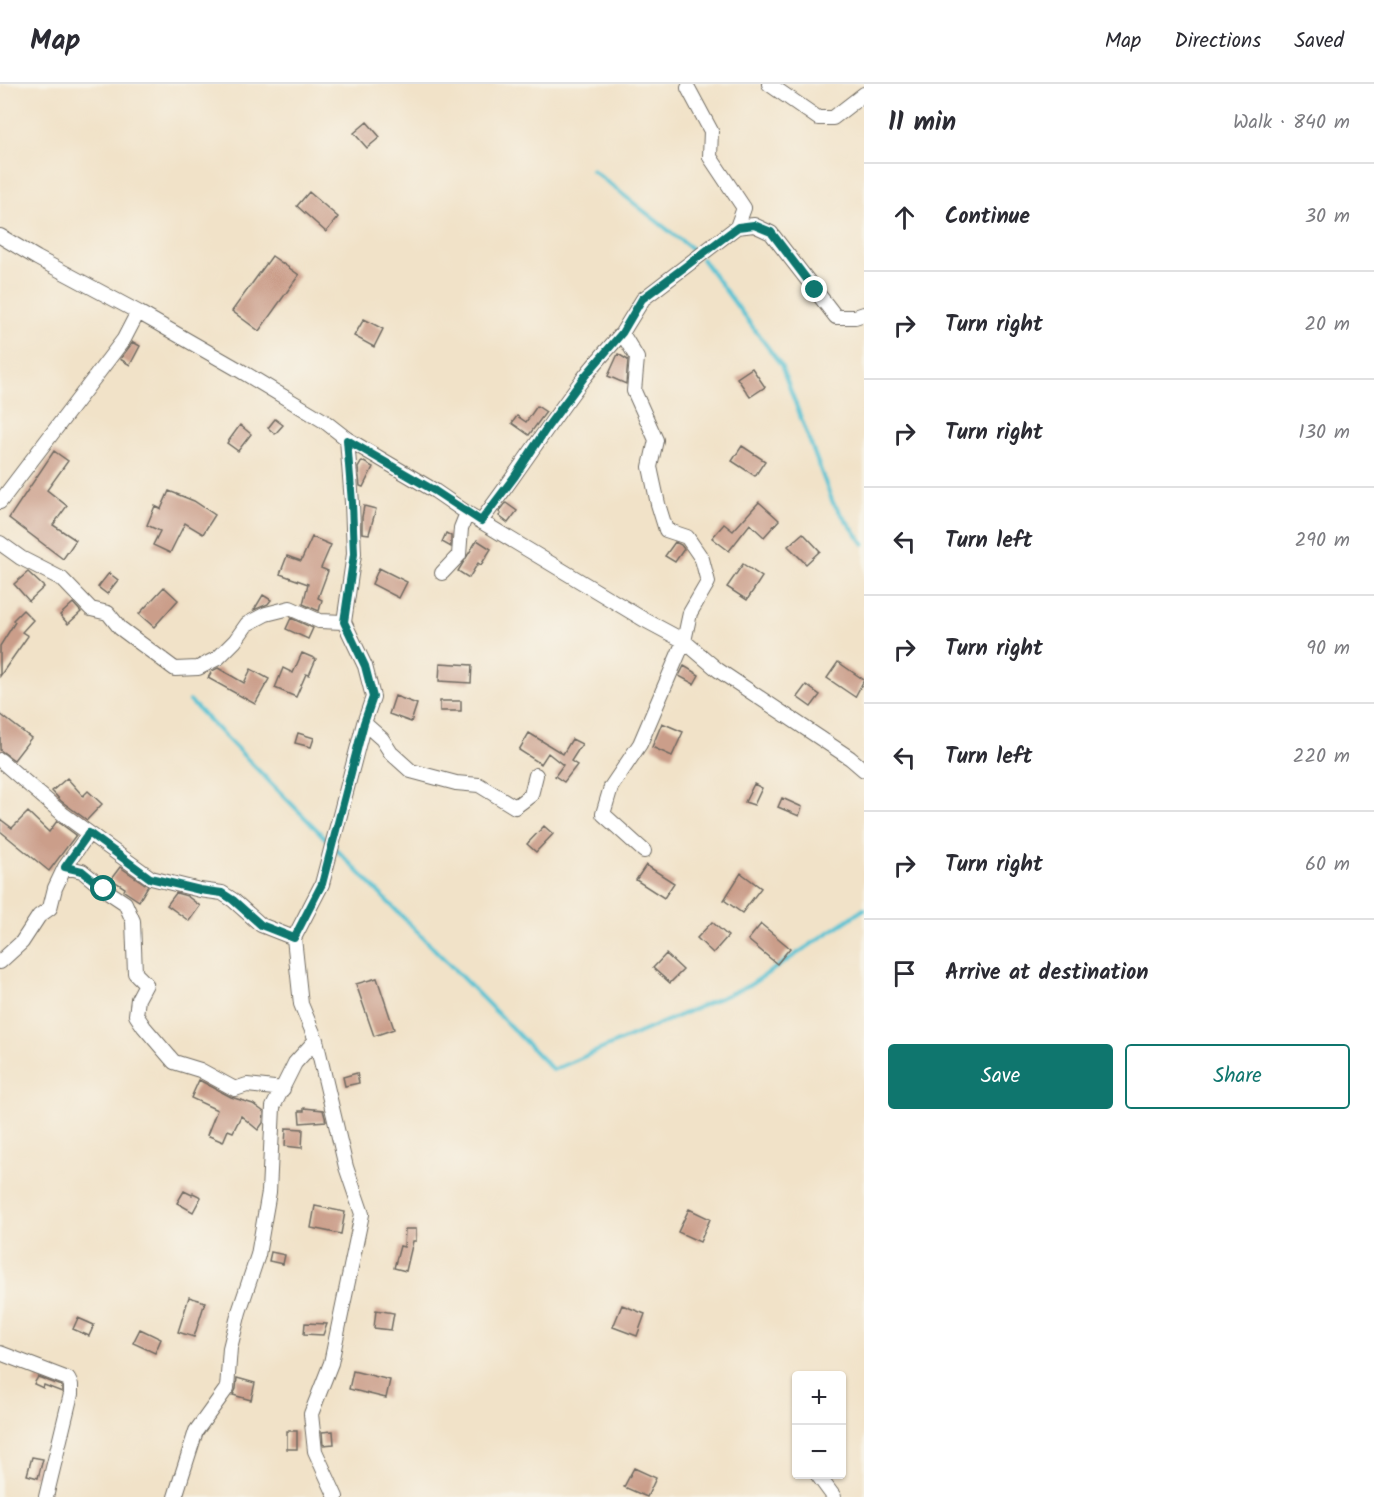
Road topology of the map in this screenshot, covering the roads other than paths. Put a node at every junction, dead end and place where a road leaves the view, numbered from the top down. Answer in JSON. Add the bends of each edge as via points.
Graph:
{"nodes":[{"id":1,"x":770,"y":84,"type":"edge"},
{"id":2,"x":687,"y":85,"type":"edge"},
{"id":3,"x":864,"y":94,"type":"edge"},
{"id":4,"x":738,"y":227,"type":"junction"},
{"id":5,"x":0,"y":237,"type":"edge"},
{"id":6,"x":138,"y":312,"type":"junction"},
{"id":7,"x":864,"y":314,"type":"edge"},
{"id":8,"x":622,"y":333,"type":"junction"},
{"id":9,"x":347,"y":440,"type":"junction"},
{"id":10,"x":0,"y":502,"type":"edge"},
{"id":11,"x":467,"y":513,"type":"junction"},
{"id":12,"x":481,"y":521,"type":"junction"},
{"id":13,"x":0,"y":543,"type":"edge"},
{"id":14,"x":442,"y":573,"type":"dead end"},
{"id":15,"x":344,"y":622,"type":"junction"},
{"id":16,"x":684,"y":641,"type":"junction"},
{"id":17,"x":364,"y":723,"type":"junction"},
{"id":18,"x":0,"y":760,"type":"edge"},
{"id":19,"x":864,"y":770,"type":"edge"},
{"id":20,"x":536,"y":775,"type":"dead end"},
{"id":21,"x":89,"y":833,"type":"junction"},
{"id":22,"x":645,"y":851,"type":"dead end"},
{"id":23,"x":65,"y":867,"type":"junction"},
{"id":24,"x":294,"y":938,"type":"junction"},
{"id":25,"x":0,"y":962,"type":"edge"},
{"id":26,"x":316,"y":1041,"type":"junction"},
{"id":27,"x":283,"y":1089,"type":"junction"},
{"id":28,"x":0,"y":1353,"type":"edge"},
{"id":29,"x":821,"y":1479,"type":"edge"},
{"id":30,"x":46,"y":1497,"type":"edge"},
{"id":31,"x":175,"y":1497,"type":"edge"},
{"id":32,"x":336,"y":1497,"type":"edge"},
{"id":33,"x":834,"y":1497,"type":"edge"}],
"edges":[{"from":1,"to":3,"type":"street","via":[[818,118],[833,118]]},
{"from":2,"to":4,"type":"street","via":[[711,131],[710,157],[744,208]]},
{"from":4,"to":7,"type":"street","via":[[754,225],[771,232],[836,317]]},
{"from":4,"to":8,"type":"street","via":[[642,299]]},
{"from":5,"to":6,"type":"street"},
{"from":6,"to":9,"type":"street","via":[[324,421]]},
{"from":6,"to":10,"type":"street","via":[[124,339]]},
{"from":8,"to":12,"type":"street","via":[[585,376]]},
{"from":8,"to":16,"type":"street","via":[[637,358],[634,391],[656,440],[650,467],[666,530],[687,537],[702,559],[708,582],[690,613]]},
{"from":9,"to":11,"type":"street"},
{"from":9,"to":15,"type":"street","via":[[354,554]]},
{"from":11,"to":12,"type":"street"},
{"from":11,"to":14,"type":"street","via":[[461,528],[459,555]]},
{"from":12,"to":16,"type":"street"},
{"from":13,"to":15,"type":"street","via":[[62,579],[91,609],[108,613],[120,628],[175,669],[198,668],[218,658],[247,624],[266,614],[291,608],[319,621]]},
{"from":15,"to":17,"type":"street","via":[[365,666],[373,697]]},
{"from":16,"to":19,"type":"street","via":[[718,670]]},
{"from":16,"to":22,"type":"street","via":[[640,744],[611,788],[603,814]]},
{"from":17,"to":20,"type":"street","via":[[411,771],[479,785],[515,807],[531,795]]},
{"from":17,"to":24,"type":"street","via":[[322,884]]},
{"from":18,"to":21,"type":"street"},
{"from":21,"to":23,"type":"street"},
{"from":21,"to":24,"type":"street","via":[[150,878],[222,893],[261,925]]},
{"from":23,"to":25,"type":"street","via":[[50,908]]},
{"from":23,"to":27,"type":"street","via":[[82,871],[125,903],[133,921],[135,974],[146,984],[138,999],[136,1015],[174,1062],[200,1070],[235,1089],[247,1085]]},
{"from":24,"to":26,"type":"street","via":[[301,1004]]},
{"from":26,"to":27,"type":"street","via":[[295,1063]]},
{"from":26,"to":32,"type":"street","via":[[346,1167],[362,1214],[330,1363],[311,1414],[315,1451]]},
{"from":27,"to":31,"type":"street","via":[[273,1107],[269,1192],[258,1255],[230,1348],[227,1388],[196,1431]]},
{"from":28,"to":30,"type":"street","via":[[68,1380],[71,1385]]},
{"from":29,"to":33,"type":"street"}]}
